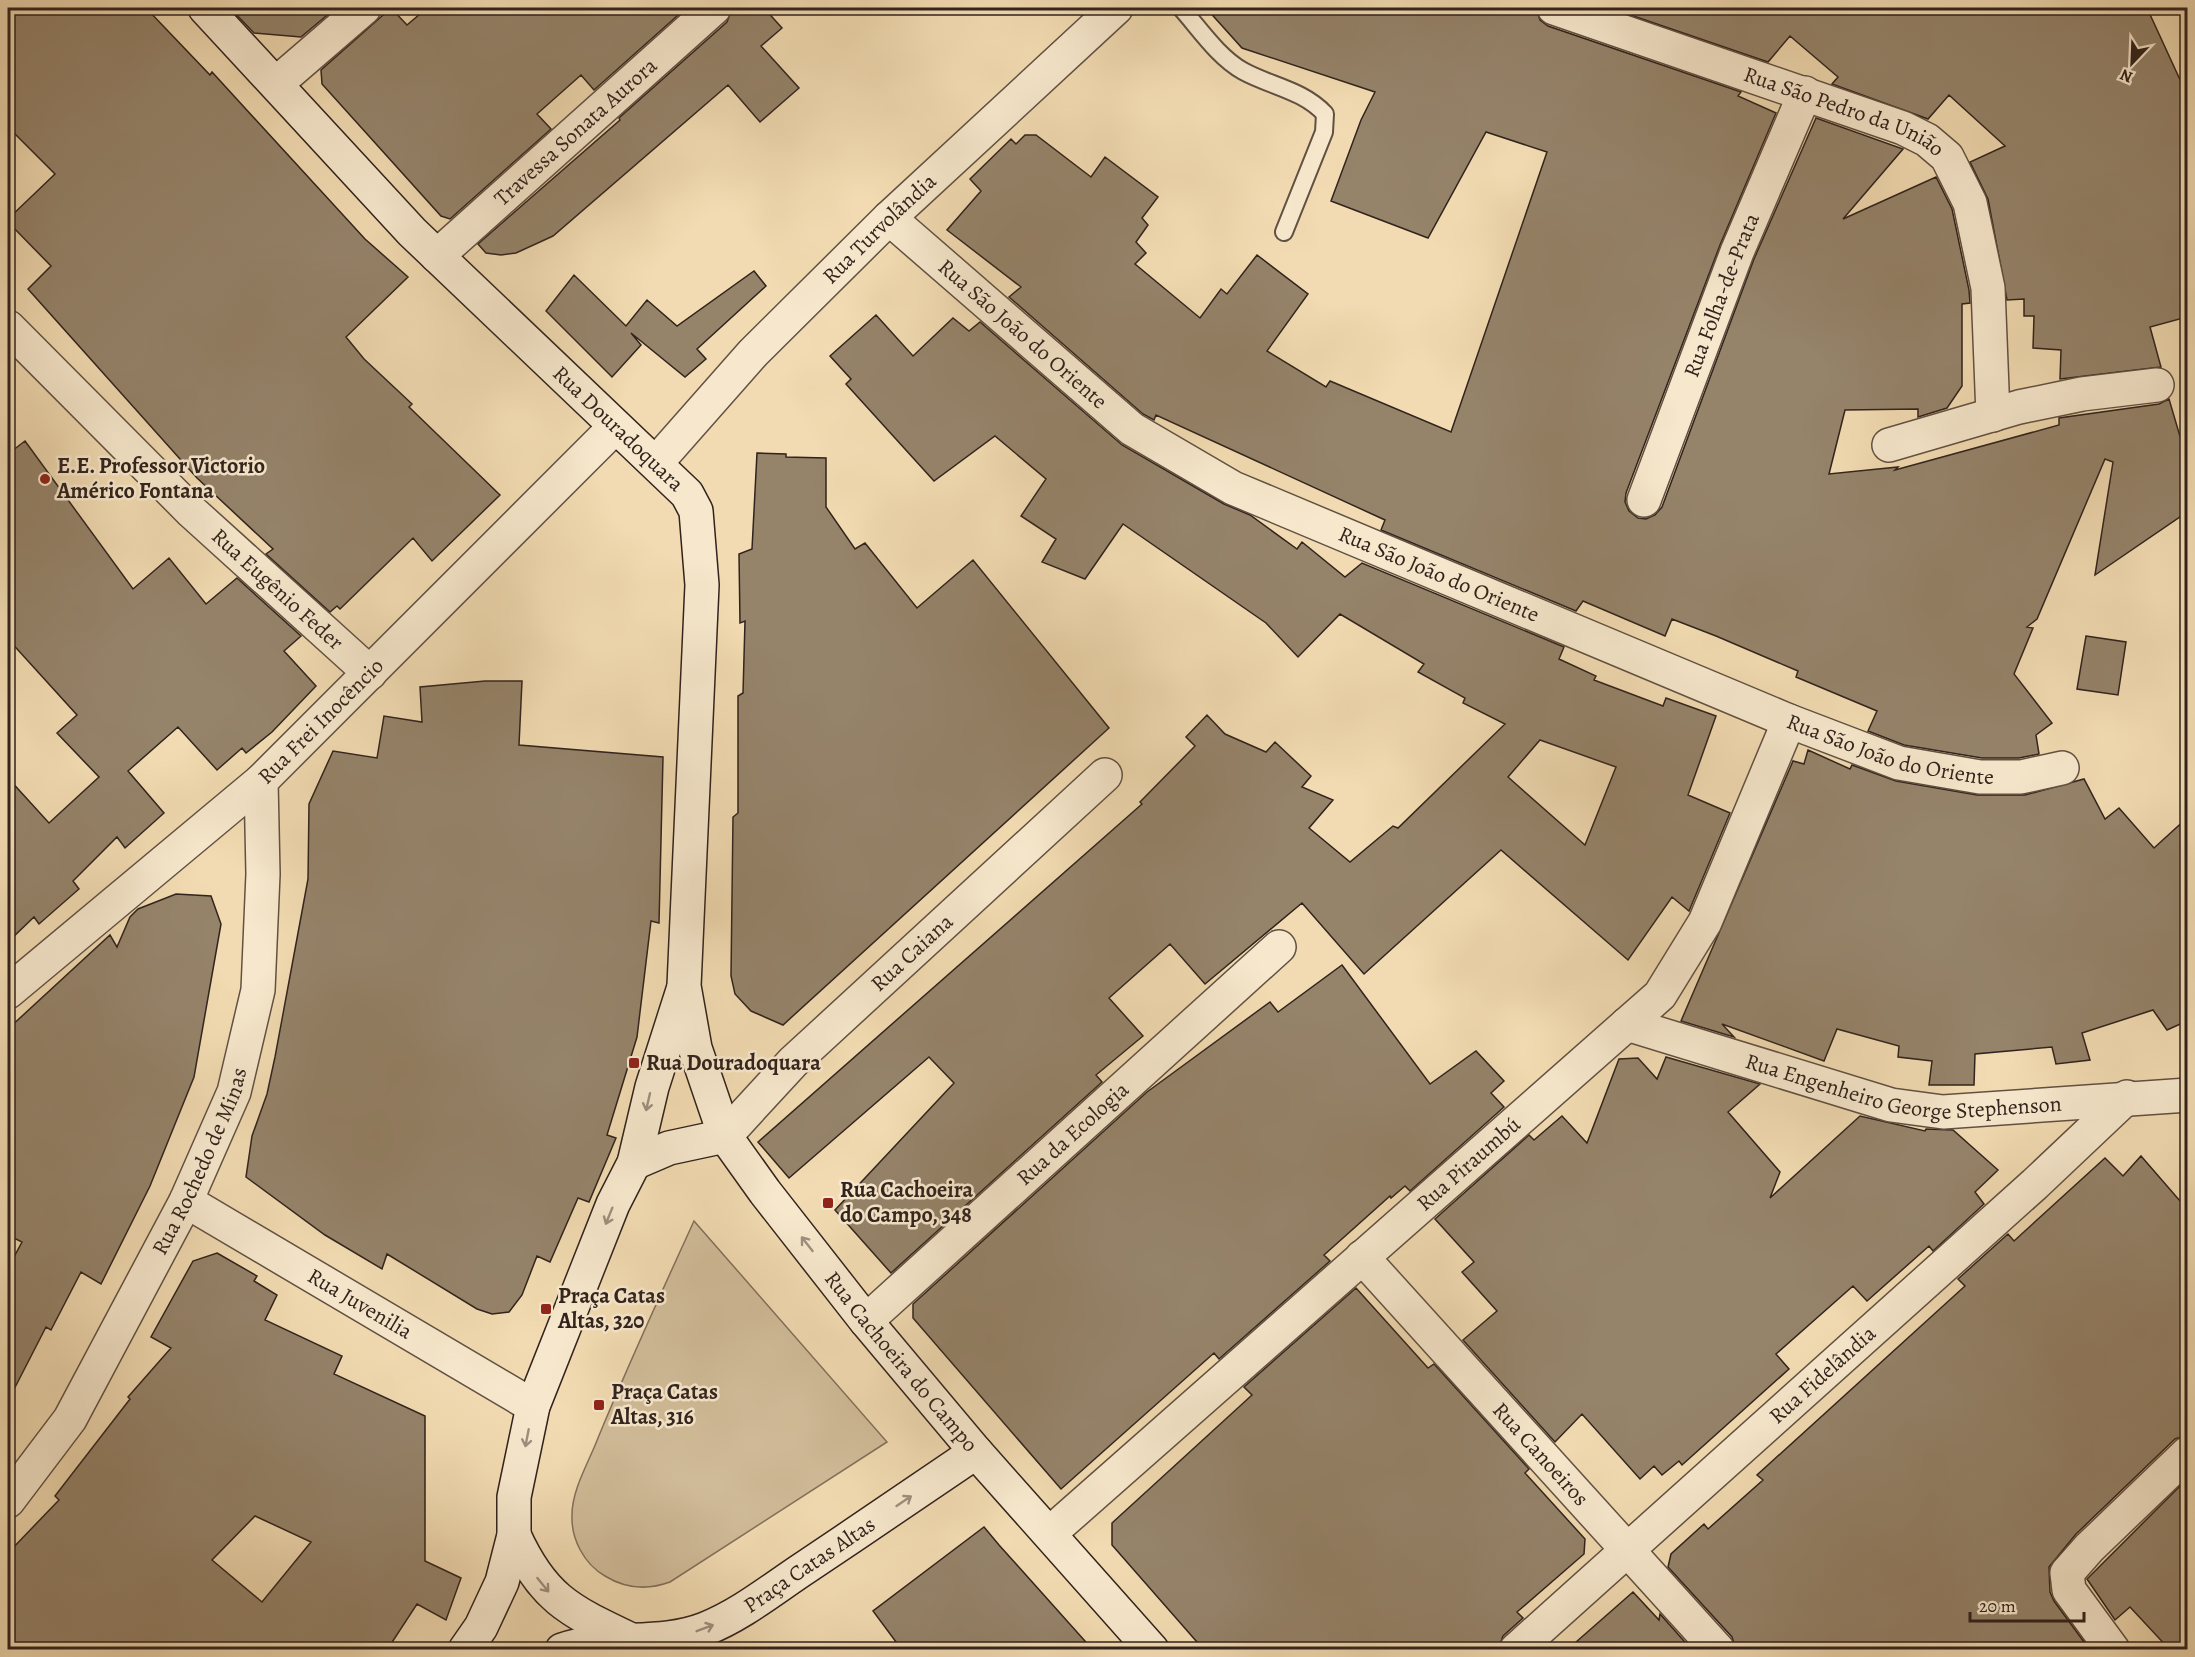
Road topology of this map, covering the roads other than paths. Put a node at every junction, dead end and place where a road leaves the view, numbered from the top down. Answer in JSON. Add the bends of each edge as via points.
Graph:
{"nodes":[{"id":1,"x":206,"y":8,"type":"edge"},
{"id":2,"x":364,"y":8,"type":"edge"},
{"id":3,"x":714,"y":8,"type":"edge"},
{"id":4,"x":1116,"y":8,"type":"edge"},
{"id":5,"x":1181,"y":8,"type":"edge"},
{"id":6,"x":1566,"y":9,"type":"edge"},
{"id":7,"x":277,"y":83,"type":"junction"},
{"id":8,"x":1805,"y":93,"type":"junction"},
{"id":9,"x":889,"y":218,"type":"junction"},
{"id":10,"x":1284,"y":232,"type":"dead end"},
{"id":11,"x":437,"y":256,"type":"junction"},
{"id":12,"x":8,"y":327,"type":"edge"},
{"id":13,"x":2157,"y":385,"type":"dead end"},
{"id":14,"x":1993,"y":416,"type":"junction"},
{"id":15,"x":615,"y":427,"type":"junction"},
{"id":16,"x":1889,"y":445,"type":"dead end"},
{"id":17,"x":656,"y":463,"type":"junction"},
{"id":18,"x":1644,"y":500,"type":"dead end"},
{"id":19,"x":369,"y":673,"type":"junction"},
{"id":20,"x":1789,"y":721,"type":"junction"},
{"id":21,"x":2062,"y":768,"type":"dead end"},
{"id":22,"x":1105,"y":775,"type":"dead end"},
{"id":23,"x":261,"y":781,"type":"junction"},
{"id":24,"x":1279,"y":947,"type":"dead end"},
{"id":25,"x":684,"y":986,"type":"junction"},
{"id":26,"x":8,"y":992,"type":"edge"},
{"id":27,"x":1627,"y":1024,"type":"junction"},
{"id":28,"x":2187,"y":1095,"type":"edge"},
{"id":29,"x":2127,"y":1097,"type":"junction"},
{"id":30,"x":725,"y":1136,"type":"junction"},
{"id":31,"x":634,"y":1163,"type":"junction"},
{"id":32,"x":186,"y":1201,"type":"junction"},
{"id":33,"x":1362,"y":1257,"type":"junction"},
{"id":34,"x":866,"y":1320,"type":"junction"},
{"id":35,"x":533,"y":1406,"type":"junction"},
{"id":36,"x":976,"y":1452,"type":"junction"},
{"id":37,"x":2187,"y":1453,"type":"edge"},
{"id":38,"x":8,"y":1501,"type":"edge"},
{"id":39,"x":1050,"y":1533,"type":"junction"},
{"id":40,"x":514,"y":1535,"type":"junction"},
{"id":41,"x":1628,"y":1550,"type":"junction"},
{"id":42,"x":627,"y":1638,"type":"junction"},
{"id":43,"x":465,"y":1650,"type":"edge"},
{"id":44,"x":561,"y":1650,"type":"edge"},
{"id":45,"x":1152,"y":1650,"type":"edge"},
{"id":46,"x":1516,"y":1650,"type":"edge"},
{"id":47,"x":1718,"y":1650,"type":"edge"},
{"id":48,"x":2113,"y":1650,"type":"edge"}],
"edges":[{"from":1,"to":7,"type":"street","name":"Rua Douradoquara"},
{"from":2,"to":7,"type":"street"},
{"from":3,"to":11,"type":"street","name":"Travessa Sonata Aurora"},
{"from":4,"to":9,"type":"street","name":"Rua Turvolândia"},
{"from":5,"to":10,"type":"lane","via":[[1227,60],[1313,102],[1325,114],[1324,132]]},
{"from":6,"to":8,"type":"street","name":"Rua São Pedro da União"},
{"from":7,"to":11,"type":"street","name":"Rua Douradoquara"},
{"from":8,"to":14,"type":"street","name":"Rua São Pedro da União","via":[[1903,128],[1927,140],[1947,157],[1970,203],[1988,288]]},
{"from":8,"to":18,"type":"street","name":"Rua Folha-de-Prata","via":[[1737,252]]},
{"from":9,"to":17,"type":"street","name":"Rua Turvolândia","via":[[753,353]]},
{"from":9,"to":20,"type":"street","name":"Rua São João do Oriente","via":[[1132,429],[1190,465],[1233,488]]},
{"from":11,"to":15,"type":"street","name":"Rua Douradoquara"},
{"from":12,"to":19,"type":"street","name":"Rua Eugênio Feder","via":[[192,512]]},
{"from":13,"to":14,"type":"street","via":[[2082,394]]},
{"from":14,"to":16,"type":"street"},
{"from":15,"to":17,"type":"street","name":"Rua Douradoquara"},
{"from":15,"to":19,"type":"street","name":"Rua Frei Inocêncio"},
{"from":17,"to":25,"type":"street","name":"Rua Douradoquara","via":[[687,494],[696,510],[702,585]]},
{"from":19,"to":23,"type":"street","name":"Rua Frei Inocêncio"},
{"from":20,"to":21,"type":"street","name":"Rua São João do Oriente","via":[[1899,763],[1944,771],[1980,777],[2020,777]]},
{"from":20,"to":27,"type":"street","name":"Rua Piraumbú","via":[[1705,922],[1660,995]]},
{"from":22,"to":30,"type":"street","name":"Rua Caiana","via":[[793,1062]]},
{"from":23,"to":26,"type":"street","name":"Rua Frei Inocêncio"},
{"from":23,"to":32,"type":"street","name":"Rua Rochedo de Minas","via":[[263,874],[258,990],[234,1092]]},
{"from":24,"to":34,"type":"street","name":"Rua da Ecologia"},
{"from":25,"to":30,"type":"street","name":"Rua Douradoquara","via":[[695,1048]]},
{"from":25,"to":31,"type":"street","name":"Rua Douradoquara","one_way":true,"via":[[652,1087]]},
{"from":27,"to":29,"type":"street","name":"Rua Engenheiro George Stephenson","via":[[1891,1105],[1943,1112]]},
{"from":27,"to":33,"type":"street","name":"Rua Piraumbú"},
{"from":28,"to":29,"type":"street","name":"Rua Engenheiro George Stephenson"},
{"from":29,"to":41,"type":"street","name":"Rua Fidelândia"},
{"from":30,"to":31,"type":"street","via":[[669,1148]]},
{"from":34,"to":30,"type":"street","name":"Rua Cachoeira do Campo","one_way":true},
{"from":31,"to":35,"type":"street","one_way":true,"via":[[613,1204]]},
{"from":32,"to":35,"type":"street","name":"Rua Juvenilia"},
{"from":32,"to":38,"type":"street","name":"Rua Rochedo de Minas","via":[[70,1419]]},
{"from":33,"to":39,"type":"street","name":"Rua Piraumbú"},
{"from":33,"to":41,"type":"street","name":"Rua Canoeiros"},
{"from":34,"to":36,"type":"street","name":"Rua Cachoeira do Campo"},
{"from":35,"to":40,"type":"street","one_way":true,"via":[[514,1497]]},
{"from":36,"to":39,"type":"street","name":"Rua Cachoeira do Campo"},
{"from":42,"to":36,"type":"street","name":"Praça Catas Altas","one_way":true,"via":[[668,1639],[705,1629],[746,1607]]},
{"from":37,"to":48,"type":"street","via":[[2067,1573],[2069,1590]]},
{"from":39,"to":45,"type":"street","name":"Rua Cachoeira do Campo"},
{"from":40,"to":42,"type":"street","one_way":true,"via":[[528,1567],[550,1593],[575,1614]]},
{"from":40,"to":43,"type":"street","via":[[492,1605]]},
{"from":41,"to":46,"type":"street","name":"Rua Fidelândia"},
{"from":41,"to":47,"type":"street","name":"Rua Canoeiros"},
{"from":42,"to":44,"type":"street"}]}
